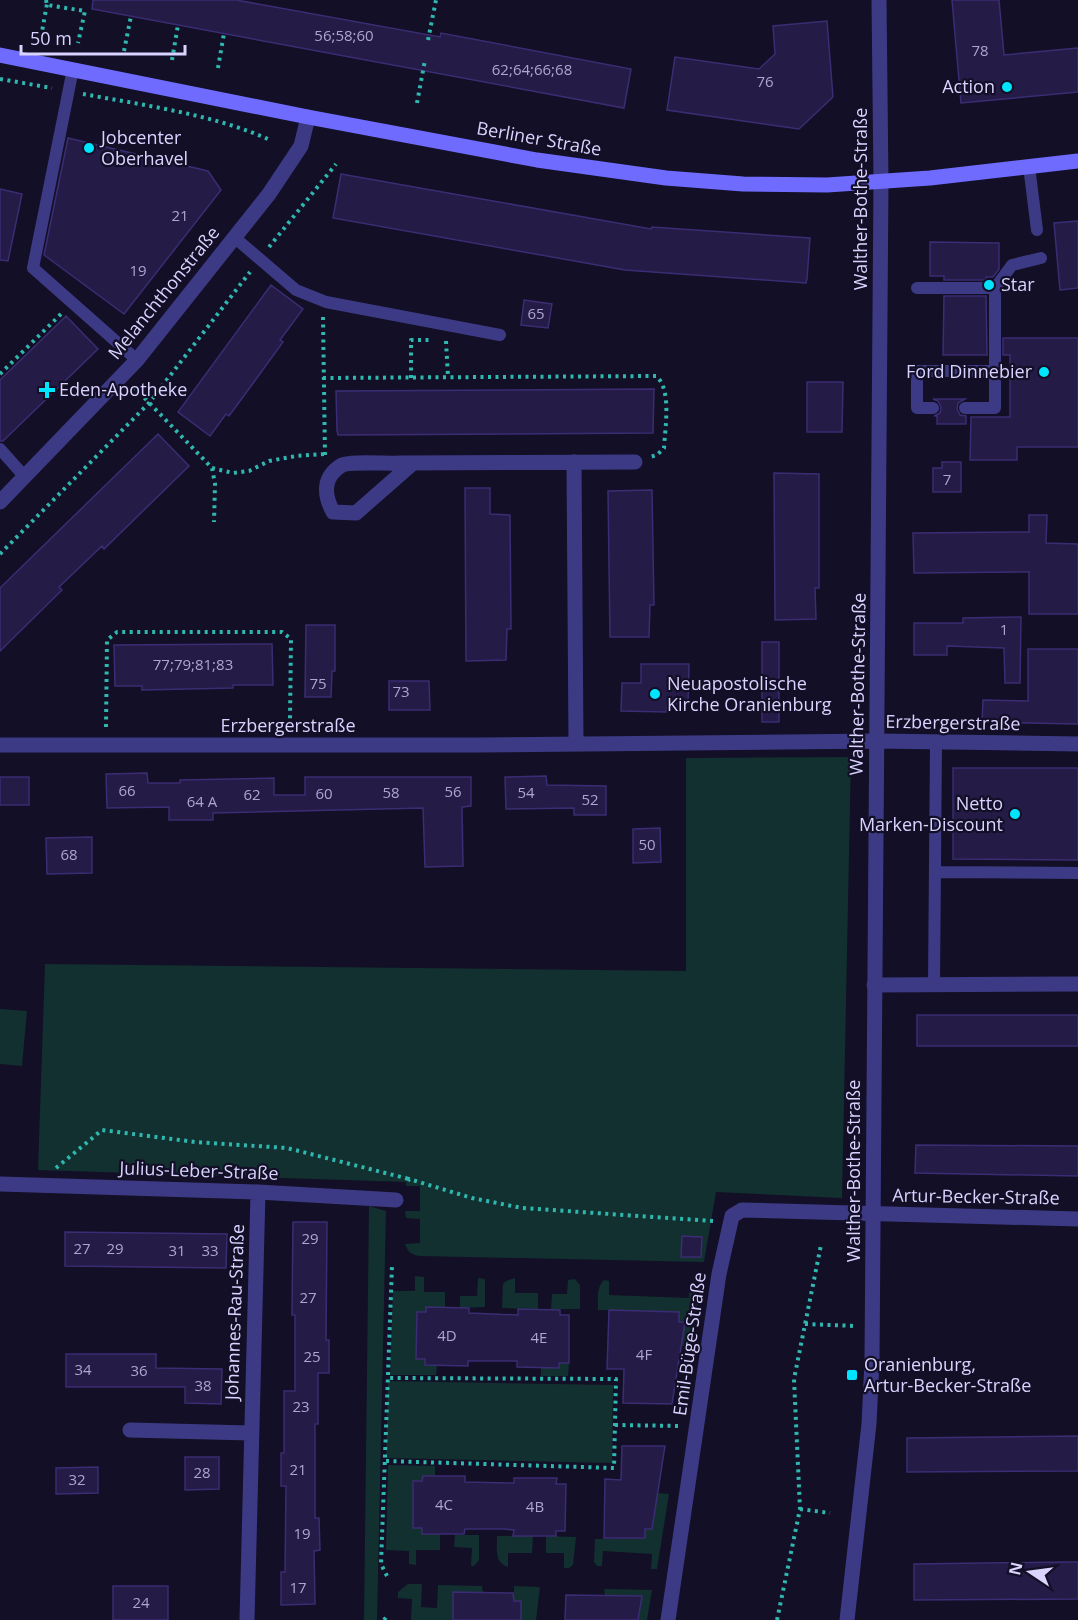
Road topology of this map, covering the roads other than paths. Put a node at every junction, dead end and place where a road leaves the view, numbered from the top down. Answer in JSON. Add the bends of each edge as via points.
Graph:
{"nodes":[{"id":1,"x":879,"y":0,"type":"edge"},
{"id":2,"x":0,"y":55,"type":"edge"},
{"id":3,"x":73,"y":69,"type":"junction"},
{"id":4,"x":308,"y":117,"type":"junction"},
{"id":5,"x":1078,"y":161,"type":"edge"},
{"id":6,"x":1029,"y":166,"type":"junction"},
{"id":7,"x":881,"y":182,"type":"junction"},
{"id":8,"x":1037,"y":230,"type":"dead end"},
{"id":9,"x":234,"y":237,"type":"junction"},
{"id":10,"x":1041,"y":258,"type":"dead end"},
{"id":11,"x":917,"y":288,"type":"dead end"},
{"id":12,"x":995,"y":288,"type":"junction"},
{"id":13,"x":500,"y":335,"type":"dead end"},
{"id":14,"x":137,"y":360,"type":"junction"},
{"id":15,"x":995,"y":371,"type":"junction"},
{"id":16,"x":933,"y":408,"type":"dead end"},
{"id":17,"x":965,"y":408,"type":"dead end"},
{"id":18,"x":0,"y":449,"type":"edge"},
{"id":19,"x":574,"y":462,"type":"junction"},
{"id":20,"x":635,"y":462,"type":"road end"},
{"id":21,"x":413,"y":463,"type":"junction"},
{"id":22,"x":26,"y":477,"type":"junction"},
{"id":23,"x":0,"y":502,"type":"edge"},
{"id":24,"x":877,"y":741,"type":"junction"},
{"id":25,"x":936,"y":742,"type":"junction"},
{"id":26,"x":576,"y":743,"type":"junction"},
{"id":27,"x":1078,"y":744,"type":"edge"},
{"id":28,"x":0,"y":745,"type":"edge"},
{"id":29,"x":935,"y":872,"type":"junction"},
{"id":30,"x":1078,"y":873,"type":"edge"},
{"id":31,"x":1078,"y":984,"type":"edge"},
{"id":32,"x":874,"y":985,"type":"junction"},
{"id":33,"x":934,"y":985,"type":"junction"},
{"id":34,"x":0,"y":1184,"type":"edge"},
{"id":35,"x":258,"y":1192,"type":"junction"},
{"id":36,"x":396,"y":1200,"type":"road end"},
{"id":37,"x":874,"y":1214,"type":"junction"},
{"id":38,"x":1078,"y":1219,"type":"edge"},
{"id":39,"x":130,"y":1430,"type":"dead end"},
{"id":40,"x":250,"y":1433,"type":"junction"},
{"id":41,"x":247,"y":1620,"type":"edge"},
{"id":42,"x":668,"y":1620,"type":"edge"},
{"id":43,"x":847,"y":1620,"type":"edge"}],
"edges":[{"from":1,"to":7,"type":"street","name":"Walther-Bothe-Straße"},
{"from":2,"to":3,"type":"main road","name":"Berliner Straße"},
{"from":3,"to":4,"type":"main road","name":"Berliner Straße"},
{"from":3,"to":14,"type":"lane","via":[[33,268]]},
{"from":4,"to":7,"type":"main road","name":"Berliner Straße","via":[[537,160],[666,178],[743,184]]},
{"from":4,"to":9,"type":"street","name":"Melanchthonstraße","via":[[301,146]]},
{"from":5,"to":6,"type":"main road","name":"Berliner Straße"},
{"from":6,"to":7,"type":"main road","name":"Berliner Straße"},
{"from":6,"to":8,"type":"lane"},
{"from":7,"to":24,"type":"street","name":"Walther-Bothe-Straße"},
{"from":9,"to":13,"type":"lane","via":[[296,290],[326,302]]},
{"from":9,"to":14,"type":"street","name":"Melanchthonstraße"},
{"from":10,"to":12,"type":"lane","via":[[1012,265]]},
{"from":11,"to":12,"type":"lane"},
{"from":12,"to":15,"type":"lane"},
{"from":14,"to":22,"type":"street","name":"Melanchthonstraße"},
{"from":15,"to":16,"type":"lane","via":[[917,371],[917,408]]},
{"from":15,"to":17,"type":"lane","via":[[994,408]]},
{"from":18,"to":22,"type":"lane"},
{"from":19,"to":20,"type":"street"},
{"from":19,"to":21,"type":"street"},
{"from":19,"to":26,"type":"street"},
{"from":21,"to":21,"type":"street","via":[[356,513],[333,512],[325,497],[327,483],[344,464]]},
{"from":22,"to":23,"type":"street","name":"Melanchthonstraße"},
{"from":24,"to":25,"type":"street","name":"Erzbergerstraße"},
{"from":24,"to":26,"type":"street","name":"Erzbergerstraße"},
{"from":24,"to":32,"type":"street","name":"Walther-Bothe-Straße"},
{"from":25,"to":27,"type":"street","name":"Erzbergerstraße"},
{"from":25,"to":29,"type":"lane"},
{"from":26,"to":28,"type":"street","name":"Erzbergerstraße"},
{"from":29,"to":30,"type":"lane"},
{"from":29,"to":33,"type":"lane"},
{"from":31,"to":33,"type":"street"},
{"from":32,"to":33,"type":"street"},
{"from":32,"to":37,"type":"street","name":"Walther-Bothe-Straße"},
{"from":34,"to":35,"type":"street","name":"Julius-Leber-Straße"},
{"from":35,"to":36,"type":"street","name":"Julius-Leber-Straße"},
{"from":35,"to":40,"type":"street","name":"Johannes-Rau-Straße"},
{"from":37,"to":38,"type":"street","name":"Artur-Becker-Straße"},
{"from":37,"to":42,"type":"street","name":"Emil-Büge-Straße","via":[[742,1210],[732,1216],[719,1274]]},
{"from":37,"to":43,"type":"street","name":"Walther-Bothe-Straße","via":[[869,1424]]},
{"from":39,"to":40,"type":"street"},
{"from":40,"to":41,"type":"street","name":"Johannes-Rau-Straße"}]}
